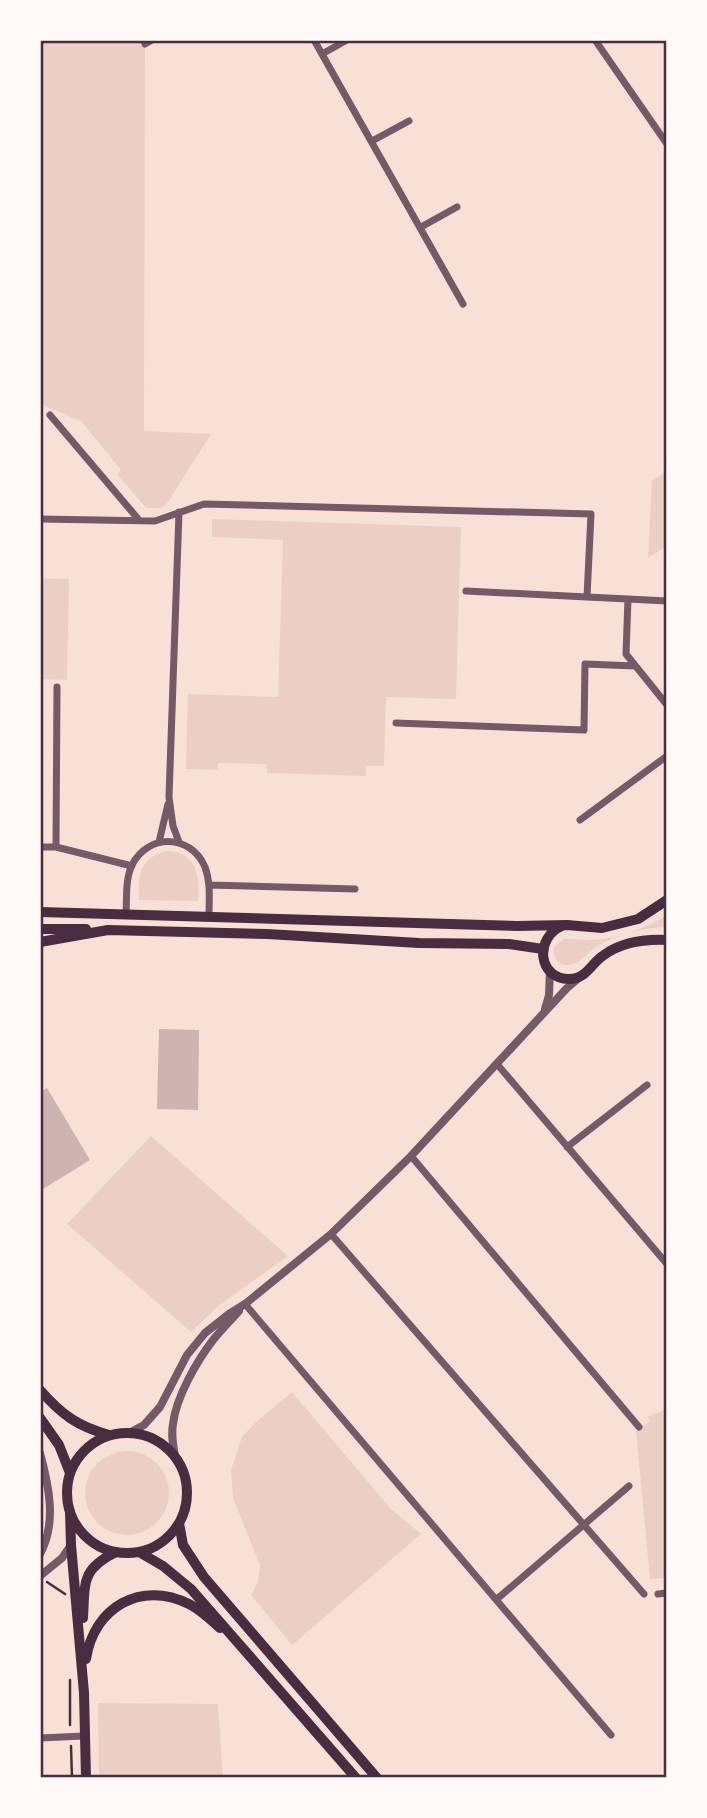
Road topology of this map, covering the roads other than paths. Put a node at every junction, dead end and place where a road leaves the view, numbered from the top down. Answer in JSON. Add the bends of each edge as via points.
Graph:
{"nodes":[{"id":1,"x":314,"y":40,"type":"edge"},
{"id":2,"x":347,"y":40,"type":"edge"},
{"id":3,"x":595,"y":40,"type":"edge"},
{"id":4,"x":322,"y":54,"type":"junction"},
{"id":5,"x":410,"y":121,"type":"dead end"},
{"id":6,"x":372,"y":141,"type":"junction"},
{"id":7,"x":667,"y":144,"type":"edge"},
{"id":8,"x":457,"y":207,"type":"dead end"},
{"id":9,"x":421,"y":227,"type":"junction"},
{"id":10,"x":463,"y":304,"type":"dead end"},
{"id":11,"x":50,"y":415,"type":"dead end"},
{"id":12,"x":179,"y":512,"type":"junction"},
{"id":13,"x":40,"y":519,"type":"edge"},
{"id":14,"x":139,"y":520,"type":"junction"},
{"id":15,"x":466,"y":591,"type":"dead end"},
{"id":16,"x":587,"y":597,"type":"junction"},
{"id":17,"x":628,"y":599,"type":"junction"},
{"id":18,"x":667,"y":601,"type":"edge"},
{"id":19,"x":635,"y":666,"type":"junction"},
{"id":20,"x":57,"y":687,"type":"dead end"},
{"id":21,"x":667,"y":705,"type":"edge"},
{"id":22,"x":396,"y":723,"type":"dead end"},
{"id":23,"x":667,"y":756,"type":"edge"},
{"id":24,"x":169,"y":797,"type":"junction"},
{"id":25,"x":580,"y":820,"type":"dead end"},
{"id":26,"x":159,"y":842,"type":"junction"},
{"id":27,"x":179,"y":842,"type":"junction"},
{"id":28,"x":40,"y":847,"type":"edge"},
{"id":29,"x":56,"y":848,"type":"junction"},
{"id":30,"x":132,"y":866,"type":"junction"},
{"id":31,"x":209,"y":885,"type":"junction"},
{"id":32,"x":355,"y":889,"type":"dead end"},
{"id":33,"x":667,"y":900,"type":"edge"},
{"id":34,"x":40,"y":912,"type":"edge"},
{"id":35,"x":126,"y":914,"type":"junction"},
{"id":36,"x":209,"y":916,"type":"junction"},
{"id":37,"x":562,"y":926,"type":"junction"},
{"id":38,"x":40,"y":929,"type":"edge"},
{"id":39,"x":108,"y":930,"type":"junction"},
{"id":40,"x":667,"y":940,"type":"edge"},
{"id":41,"x":40,"y":942,"type":"edge"},
{"id":42,"x":543,"y":949,"type":"junction"},
{"id":43,"x":550,"y":971,"type":"junction"},
{"id":44,"x":580,"y":977,"type":"junction"},
{"id":45,"x":543,"y":1014,"type":"junction"},
{"id":46,"x":497,"y":1064,"type":"junction"},
{"id":47,"x":647,"y":1085,"type":"dead end"},
{"id":48,"x":567,"y":1147,"type":"junction"},
{"id":49,"x":411,"y":1156,"type":"junction"},
{"id":50,"x":331,"y":1234,"type":"junction"},
{"id":51,"x":664,"y":1255,"type":"edge"},
{"id":52,"x":667,"y":1264,"type":"edge"},
{"id":53,"x":245,"y":1304,"type":"junction"},
{"id":54,"x":40,"y":1390,"type":"edge"},
{"id":55,"x":40,"y":1418,"type":"edge"},
{"id":56,"x":639,"y":1427,"type":"dead end"},
{"id":57,"x":131,"y":1432,"type":"junction"},
{"id":58,"x":109,"y":1435,"type":"junction"},
{"id":59,"x":40,"y":1453,"type":"edge"},
{"id":60,"x":175,"y":1456,"type":"junction"},
{"id":61,"x":70,"y":1473,"type":"junction"},
{"id":62,"x":629,"y":1486,"type":"dead end"},
{"id":63,"x":70,"y":1512,"type":"junction"},
{"id":64,"x":180,"y":1523,"type":"junction"},
{"id":65,"x":584,"y":1524,"type":"junction"},
{"id":66,"x":71,"y":1545,"type":"junction"},
{"id":67,"x":116,"y":1552,"type":"junction"},
{"id":68,"x":139,"y":1552,"type":"junction"},
{"id":69,"x":40,"y":1554,"type":"edge"},
{"id":70,"x":40,"y":1576,"type":"edge"},
{"id":71,"x":644,"y":1594,"type":"dead end"},
{"id":72,"x":497,"y":1599,"type":"junction"},
{"id":73,"x":81,"y":1650,"type":"junction"},
{"id":74,"x":250,"y":1655,"type":"junction"},
{"id":75,"x":83,"y":1676,"type":"junction"},
{"id":76,"x":611,"y":1735,"type":"dead end"},
{"id":77,"x":85,"y":1736,"type":"junction"},
{"id":78,"x":40,"y":1738,"type":"edge"},
{"id":79,"x":86,"y":1778,"type":"edge"},
{"id":80,"x":356,"y":1778,"type":"edge"},
{"id":81,"x":377,"y":1778,"type":"edge"}],
"edges":[{"from":1,"to":4,"type":"street"},
{"from":2,"to":4,"type":"street"},
{"from":3,"to":7,"type":"street"},
{"from":4,"to":6,"type":"street"},
{"from":5,"to":6,"type":"street"},
{"from":6,"to":9,"type":"street"},
{"from":8,"to":9,"type":"street"},
{"from":9,"to":10,"type":"street"},
{"from":11,"to":14,"type":"street"},
{"from":12,"to":14,"type":"street","via":[[155,521]]},
{"from":12,"to":16,"type":"street","via":[[204,503],[591,514]]},
{"from":12,"to":24,"type":"street"},
{"from":13,"to":14,"type":"street"},
{"from":15,"to":16,"type":"street"},
{"from":16,"to":17,"type":"street"},
{"from":17,"to":18,"type":"street"},
{"from":17,"to":19,"type":"street","via":[[626,654]]},
{"from":19,"to":21,"type":"street"},
{"from":19,"to":22,"type":"street","via":[[585,664],[584,730]]},
{"from":20,"to":29,"type":"street"},
{"from":23,"to":25,"type":"street"},
{"from":24,"to":26,"type":"street"},
{"from":24,"to":27,"type":"street"},
{"from":26,"to":27,"type":"street"},
{"from":26,"to":30,"type":"street"},
{"from":27,"to":31,"type":"street","via":[[201,858]]},
{"from":28,"to":29,"type":"street"},
{"from":29,"to":30,"type":"street"},
{"from":30,"to":35,"type":"street"},
{"from":31,"to":32,"type":"street"},
{"from":31,"to":36,"type":"street"},
{"from":33,"to":37,"type":"main road","via":[[624,923],[602,928]]},
{"from":34,"to":35,"type":"main road"},
{"from":35,"to":36,"type":"main road"},
{"from":36,"to":37,"type":"main road"},
{"from":37,"to":42,"type":"main road","via":[[549,934]]},
{"from":38,"to":39,"type":"main road"},
{"from":39,"to":41,"type":"main road"},
{"from":39,"to":42,"type":"main road","via":[[509,944]]},
{"from":40,"to":44,"type":"main road","via":[[622,946],[600,957]]},
{"from":42,"to":43,"type":"main road"},
{"from":43,"to":44,"type":"main road","via":[[565,979]]},
{"from":43,"to":45,"type":"street"},
{"from":44,"to":45,"type":"street"},
{"from":45,"to":46,"type":"street"},
{"from":46,"to":48,"type":"street"},
{"from":46,"to":49,"type":"street"},
{"from":47,"to":48,"type":"street"},
{"from":48,"to":51,"type":"street"},
{"from":49,"to":50,"type":"street"},
{"from":49,"to":56,"type":"street"},
{"from":50,"to":53,"type":"street"},
{"from":50,"to":65,"type":"street"},
{"from":51,"to":52,"type":"street"},
{"from":53,"to":57,"type":"street","via":[[205,1333],[187,1355],[152,1418]]},
{"from":53,"to":60,"type":"street","via":[[212,1341],[189,1380],[173,1424]]},
{"from":53,"to":72,"type":"street"},
{"from":54,"to":58,"type":"main road","via":[[62,1414]]},
{"from":55,"to":61,"type":"main road","via":[[59,1445]]},
{"from":57,"to":58,"type":"main road"},
{"from":57,"to":60,"type":"main road","via":[[156,1439]]},
{"from":58,"to":61,"type":"main road","via":[[89,1446]]},
{"from":59,"to":69,"type":"street","via":[[51,1521]]},
{"from":60,"to":64,"type":"main road","via":[[187,1489]]},
{"from":61,"to":63,"type":"main road"},
{"from":62,"to":65,"type":"street"},
{"from":63,"to":66,"type":"main road"},
{"from":63,"to":67,"type":"main road","via":[[83,1534]]},
{"from":64,"to":68,"type":"main road","via":[[162,1542]]},
{"from":64,"to":81,"type":"main road","via":[[183,1545],[204,1577]]},
{"from":65,"to":71,"type":"street"},
{"from":65,"to":72,"type":"street"},
{"from":66,"to":70,"type":"street"},
{"from":66,"to":73,"type":"main road"},
{"from":67,"to":68,"type":"main road"},
{"from":67,"to":73,"type":"main road","via":[[91,1569],[85,1586]]},
{"from":68,"to":74,"type":"main road","via":[[191,1589]]},
{"from":72,"to":76,"type":"street"},
{"from":73,"to":75,"type":"main road"},
{"from":74,"to":75,"type":"main road","via":[[196,1608],[172,1597],[153,1595],[125,1601],[104,1617],[93,1633]]},
{"from":74,"to":80,"type":"main road"},
{"from":75,"to":77,"type":"main road"},
{"from":77,"to":78,"type":"street"},
{"from":77,"to":79,"type":"main road"}]}
